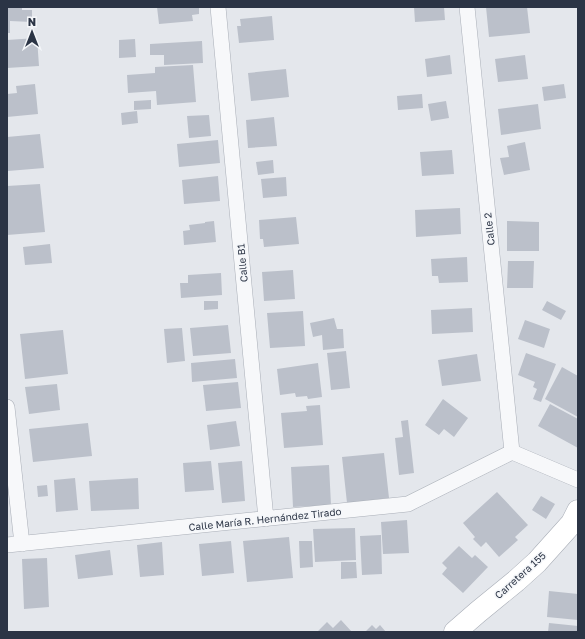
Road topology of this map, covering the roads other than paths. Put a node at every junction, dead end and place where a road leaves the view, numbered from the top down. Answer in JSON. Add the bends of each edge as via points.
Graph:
{"nodes":[{"id":1,"x":218,"y":7,"type":"edge"},
{"id":2,"x":467,"y":7,"type":"edge"},
{"id":3,"x":7,"y":407,"type":"edge"},
{"id":4,"x":512,"y":452,"type":"junction"},
{"id":5,"x":578,"y":480,"type":"edge"},
{"id":6,"x":578,"y":511,"type":"edge"},
{"id":7,"x":266,"y":519,"type":"junction"},
{"id":8,"x":14,"y":544,"type":"edge"},
{"id":9,"x":455,"y":632,"type":"edge"}],
"edges":[{"from":1,"to":7,"type":"street","name":"Calle B1"},
{"from":2,"to":4,"type":"street","name":"Calle 2"},
{"from":3,"to":8,"type":"street"},
{"from":4,"to":5,"type":"street"},
{"from":4,"to":7,"type":"street","name":"Calle María R. Hernández Tirado","via":[[408,504]]},
{"from":6,"to":9,"type":"street","name":"Carretera 155","via":[[572,523],[537,562]]},
{"from":7,"to":8,"type":"street","name":"Calle María R. Hernández Tirado"}]}
